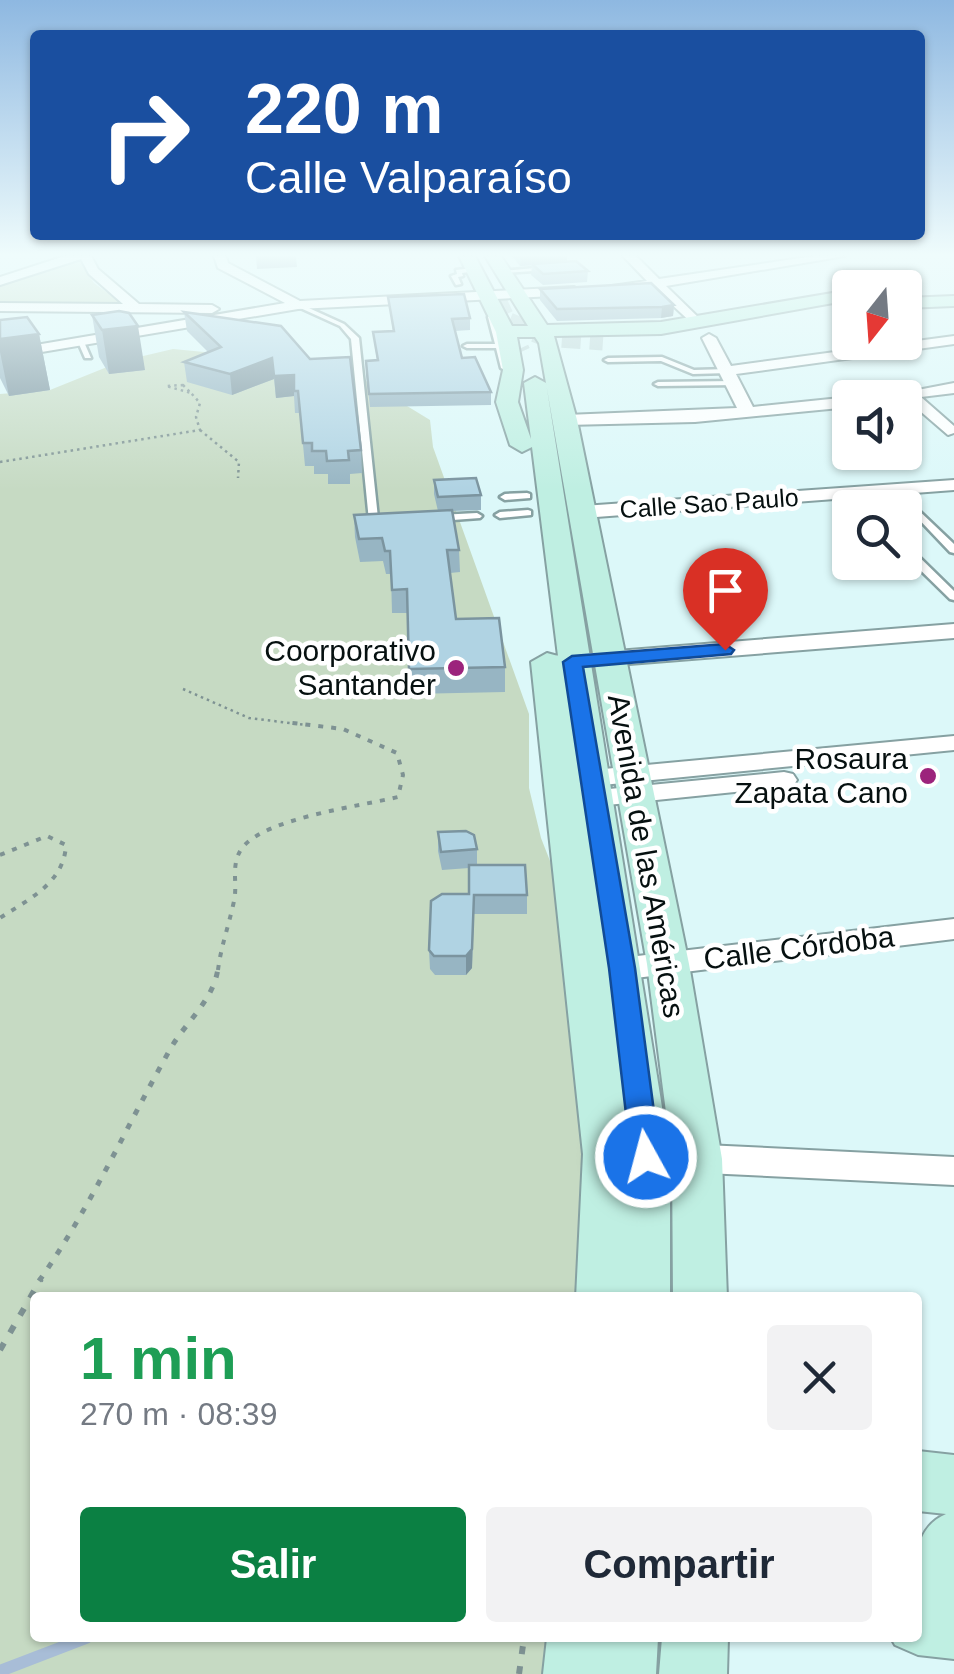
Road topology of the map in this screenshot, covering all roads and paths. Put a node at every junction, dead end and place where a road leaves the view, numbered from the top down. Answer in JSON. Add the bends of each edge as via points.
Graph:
{"nodes":[{"id":1,"x":138,"y":334,"type":"edge"},
{"id":2,"x":350,"y":334,"type":"edge"},
{"id":3,"x":517,"y":334,"type":"tunnel mouth"},
{"id":4,"x":517,"y":334,"type":"tunnel mouth"},
{"id":5,"x":611,"y":334,"type":"edge"},
{"id":6,"x":619,"y":334,"type":"edge"},
{"id":7,"x":682,"y":334,"type":"edge"},
{"id":8,"x":697,"y":334,"type":"edge"},
{"id":9,"x":705,"y":334,"type":"edge"},
{"id":10,"x":954,"y":340,"type":"edge"},
{"id":11,"x":522,"y":345,"type":"junction"},
{"id":12,"x":467,"y":346,"type":"dead end"},
{"id":13,"x":608,"y":349,"type":"junction"},
{"id":14,"x":0,"y":355,"type":"edge"},
{"id":15,"x":731,"y":377,"type":"junction"},
{"id":16,"x":658,"y":384,"type":"dead end"},
{"id":17,"x":954,"y":388,"type":"edge"},
{"id":18,"x":922,"y":392,"type":"edge"},
{"id":19,"x":193,"y":394,"type":"dead end"},
{"id":20,"x":832,"y":404,"type":"edge"},
{"id":21,"x":922,"y":407,"type":"edge"},
{"id":22,"x":748,"y":413,"type":"junction"},
{"id":23,"x":566,"y":420,"type":"junction"},
{"id":24,"x":200,"y":430,"type":"junction"},
{"id":25,"x":948,"y":430,"type":"dead end"},
{"id":26,"x":0,"y":462,"type":"edge"},
{"id":27,"x":238,"y":478,"type":"dead end"},
{"id":28,"x":954,"y":485,"type":"edge"},
{"id":29,"x":520,"y":502,"type":"junction"},
{"id":30,"x":584,"y":512,"type":"junction"},
{"id":31,"x":500,"y":515,"type":"dead end"},
{"id":32,"x":477,"y":516,"type":"dead end"},
{"id":33,"x":922,"y":517,"type":"edge"},
{"id":34,"x":425,"y":518,"type":"edge"},
{"id":35,"x":391,"y":520,"type":"edge"},
{"id":36,"x":954,"y":550,"type":"edge"},
{"id":37,"x":922,"y":566,"type":"edge"},
{"id":38,"x":954,"y":597,"type":"edge"},
{"id":39,"x":954,"y":631,"type":"edge"},
{"id":40,"x":610,"y":659,"type":"junction"},
{"id":41,"x":560,"y":663,"type":"junction"},
{"id":42,"x":183,"y":689,"type":"dead end"},
{"id":43,"x":954,"y":743,"type":"edge"},
{"id":44,"x":954,"y":762,"type":"edge"},
{"id":45,"x":634,"y":784,"type":"junction"},
{"id":46,"x":579,"y":790,"type":"junction"},
{"id":47,"x":0,"y":855,"type":"edge"},
{"id":48,"x":0,"y":918,"type":"edge"},
{"id":49,"x":954,"y":929,"type":"edge"},
{"id":50,"x":668,"y":964,"type":"junction"},
{"id":51,"x":603,"y":971,"type":"junction"},
{"id":52,"x":626,"y":1156,"type":"junction"},
{"id":53,"x":697,"y":1159,"type":"junction"},
{"id":54,"x":954,"y":1171,"type":"edge"},
{"id":55,"x":32,"y":1292,"type":"edge"},
{"id":56,"x":604,"y":1292,"type":"edge"},
{"id":57,"x":642,"y":1292,"type":"edge"},
{"id":58,"x":700,"y":1292,"type":"edge"},
{"id":59,"x":30,"y":1295,"type":"edge"},
{"id":60,"x":0,"y":1350,"type":"edge"},
{"id":61,"x":922,"y":1481,"type":"edge"},
{"id":62,"x":954,"y":1486,"type":"edge"},
{"id":63,"x":954,"y":1542,"type":"edge"},
{"id":64,"x":954,"y":1610,"type":"edge"},
{"id":65,"x":922,"y":1622,"type":"edge"},
{"id":66,"x":954,"y":1626,"type":"edge"},
{"id":67,"x":523,"y":1642,"type":"edge"},
{"id":68,"x":580,"y":1642,"type":"edge"},
{"id":69,"x":624,"y":1642,"type":"edge"},
{"id":70,"x":695,"y":1642,"type":"edge"},
{"id":71,"x":519,"y":1674,"type":"edge"},
{"id":72,"x":577,"y":1674,"type":"edge"},
{"id":73,"x":622,"y":1674,"type":"edge"},
{"id":74,"x":694,"y":1674,"type":"edge"}],
"edges":[{"from":1,"to":14,"type":"street","via":[[84,350]]},
{"from":2,"to":35,"type":"lane","via":[[374,521]]},
{"from":3,"to":11,"type":"main road","name":"Avenida de las Américas"},
{"from":4,"to":11,"type":"main road","name":"Avenida de las Américas"},
{"from":5,"to":11,"type":"main road"},
{"from":6,"to":13,"type":"main road","via":[[586,339]]},
{"from":7,"to":13,"type":"main road"},
{"from":8,"to":13,"type":"main road"},
{"from":9,"to":15,"type":"street"},
{"from":10,"to":15,"type":"street"},
{"from":11,"to":12,"type":"lane"},
{"from":11,"to":13,"type":"main road"},
{"from":11,"to":23,"type":"main road","name":"Avenida de las Américas"},
{"from":11,"to":29,"type":"main road","name":"Avenida de las Américas","via":[[507,402],[522,444]]},
{"from":11,"to":41,"type":"main road","name":"Avenida de las Américas"},
{"from":13,"to":15,"type":"lane"},
{"from":15,"to":16,"type":"lane"},
{"from":15,"to":22,"type":"street"},
{"from":17,"to":18,"type":"street"},
{"from":19,"to":24,"type":"path","via":[[200,402]]},
{"from":20,"to":22,"type":"street"},
{"from":21,"to":25,"type":"street"},
{"from":22,"to":23,"type":"street"},
{"from":23,"to":30,"type":"main road","name":"Avenida de las Américas"},
{"from":24,"to":26,"type":"path"},
{"from":24,"to":27,"type":"path","via":[[239,462]]},
{"from":28,"to":30,"type":"street","name":"Calle Sao Paulo"},
{"from":29,"to":31,"type":"lane"},
{"from":29,"to":41,"type":"main road","name":"Avenida de las Américas"},
{"from":30,"to":40,"type":"main road","name":"Avenida de las Américas"},
{"from":32,"to":34,"type":"lane"},
{"from":33,"to":36,"type":"lane"},
{"from":37,"to":38,"type":"lane"},
{"from":39,"to":40,"type":"street"},
{"from":40,"to":41,"type":"street"},
{"from":40,"to":45,"type":"main road","name":"Avenida de las Américas"},
{"from":41,"to":46,"type":"main road","name":"Avenida de las Américas"},
{"from":42,"to":55,"type":"path","via":[[266,722],[357,734],[397,753],[405,770],[402,784],[398,797],[385,803],[312,815],[245,844],[235,861],[235,899],[207,1000],[176,1041],[76,1229]]},
{"from":43,"to":45,"type":"street"},
{"from":44,"to":45,"type":"street"},
{"from":45,"to":46,"type":"street"},
{"from":45,"to":50,"type":"main road","name":"Avenida de las Américas"},
{"from":46,"to":51,"type":"main road","name":"Avenida de las Américas"},
{"from":47,"to":48,"type":"path","via":[[48,836],[66,845],[67,853],[56,878]]},
{"from":49,"to":50,"type":"street","name":"Calle Córdoba"},
{"from":50,"to":51,"type":"street","name":"Calle Córdoba"},
{"from":50,"to":53,"type":"main road","name":"Avenida de las Américas"},
{"from":51,"to":52,"type":"main road","name":"Avenida de las Américas"},
{"from":52,"to":53,"type":"street"},
{"from":52,"to":56,"type":"main road","name":"Avenida de las Américas"},
{"from":52,"to":57,"type":"main road","name":"Avenida de las Américas"},
{"from":53,"to":54,"type":"street"},
{"from":53,"to":58,"type":"main road","name":"Avenida de las Américas"},
{"from":59,"to":60,"type":"path"},
{"from":61,"to":62,"type":"main road"},
{"from":63,"to":64,"type":"main road","via":[[938,1566],[938,1581]]},
{"from":65,"to":66,"type":"main road"},
{"from":67,"to":71,"type":"path"},
{"from":68,"to":72,"type":"main road"},
{"from":69,"to":73,"type":"main road"},
{"from":70,"to":74,"type":"main road"}]}
